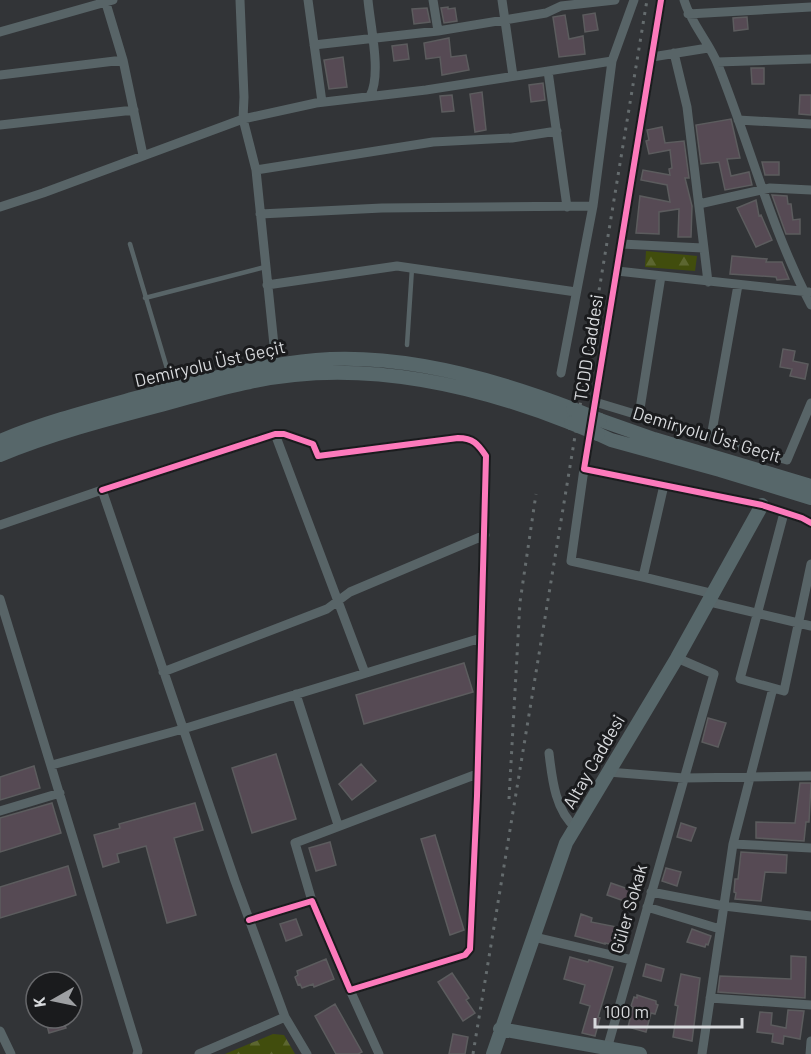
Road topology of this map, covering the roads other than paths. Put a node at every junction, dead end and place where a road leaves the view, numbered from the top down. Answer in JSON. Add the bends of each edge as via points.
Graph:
{"nodes":[{"id":1,"x":240,"y":0,"type":"edge"},
{"id":2,"x":308,"y":0,"type":"edge"},
{"id":3,"x":368,"y":0,"type":"edge"},
{"id":4,"x":433,"y":0,"type":"edge"},
{"id":5,"x":502,"y":0,"type":"edge"},
{"id":6,"x":615,"y":0,"type":"edge"},
{"id":7,"x":634,"y":0,"type":"edge"},
{"id":8,"x":661,"y":0,"type":"edge"},
{"id":9,"x":684,"y":0,"type":"edge"},
{"id":10,"x":108,"y":1,"type":"edge"},
{"id":11,"x":811,"y":7,"type":"edge"},
{"id":12,"x":688,"y":14,"type":"junction"},
{"id":13,"x":505,"y":21,"type":"junction"},
{"id":14,"x":438,"y":31,"type":"junction"},
{"id":15,"x":0,"y":33,"type":"edge"},
{"id":16,"x":372,"y":39,"type":"junction"},
{"id":17,"x":314,"y":45,"type":"junction"},
{"id":18,"x":708,"y":48,"type":"junction"},
{"id":19,"x":674,"y":54,"type":"junction"},
{"id":20,"x":652,"y":57,"type":"junction"},
{"id":21,"x":811,"y":59,"type":"edge"},
{"id":22,"x":123,"y":60,"type":"junction"},
{"id":23,"x":612,"y":61,"type":"junction"},
{"id":24,"x":717,"y":62,"type":"junction"},
{"id":25,"x":548,"y":71,"type":"junction"},
{"id":26,"x":0,"y":75,"type":"edge"},
{"id":27,"x":513,"y":76,"type":"junction"},
{"id":28,"x":370,"y":96,"type":"junction"},
{"id":29,"x":322,"y":102,"type":"junction"},
{"id":30,"x":134,"y":110,"type":"junction"},
{"id":31,"x":243,"y":119,"type":"junction"},
{"id":32,"x":738,"y":120,"type":"junction"},
{"id":33,"x":811,"y":124,"type":"edge"},
{"id":34,"x":0,"y":125,"type":"edge"},
{"id":35,"x":557,"y":131,"type":"junction"},
{"id":36,"x":143,"y":155,"type":"junction"},
{"id":37,"x":256,"y":170,"type":"junction"},
{"id":38,"x":761,"y":190,"type":"junction"},
{"id":39,"x":811,"y":190,"type":"edge"},
{"id":40,"x":699,"y":204,"type":"junction"},
{"id":41,"x":593,"y":206,"type":"junction"},
{"id":42,"x":0,"y":207,"type":"edge"},
{"id":43,"x":567,"y":207,"type":"junction"},
{"id":44,"x":260,"y":214,"type":"junction"},
{"id":45,"x":130,"y":244,"type":"dead end"},
{"id":46,"x":621,"y":244,"type":"junction"},
{"id":47,"x":703,"y":248,"type":"junction"},
{"id":48,"x":265,"y":267,"type":"junction"},
{"id":49,"x":412,"y":268,"type":"junction"},
{"id":50,"x":617,"y":270,"type":"junction"},
{"id":51,"x":662,"y":276,"type":"junction"},
{"id":52,"x":708,"y":282,"type":"junction"},
{"id":53,"x":267,"y":285,"type":"junction"},
{"id":54,"x":738,"y":285,"type":"junction"},
{"id":55,"x":576,"y":292,"type":"junction"},
{"id":56,"x":807,"y":292,"type":"edge"},
{"id":57,"x":145,"y":298,"type":"junction"},
{"id":58,"x":811,"y":305,"type":"edge"},
{"id":59,"x":274,"y":345,"type":"dead end"},
{"id":60,"x":407,"y":345,"type":"dead end"},
{"id":61,"x":561,"y":374,"type":"dead end"},
{"id":62,"x":168,"y":375,"type":"dead end"},
{"id":63,"x":595,"y":402,"type":"junction"},
{"id":64,"x":811,"y":403,"type":"edge"},
{"id":65,"x":639,"y":415,"type":"junction"},
{"id":66,"x":572,"y":416,"type":"junction"},
{"id":67,"x":274,"y":435,"type":"junction"},
{"id":68,"x":711,"y":437,"type":"junction"},
{"id":69,"x":0,"y":441,"type":"edge"},
{"id":70,"x":0,"y":455,"type":"edge"},
{"id":71,"x":584,"y":469,"type":"junction"},
{"id":72,"x":664,"y":485,"type":"junction"},
{"id":73,"x":811,"y":486,"type":"edge"},
{"id":74,"x":102,"y":490,"type":"junction"},
{"id":75,"x":789,"y":491,"type":"junction"},
{"id":76,"x":811,"y":498,"type":"edge"},
{"id":77,"x":811,"y":504,"type":"edge"},
{"id":78,"x":762,"y":505,"type":"junction"},
{"id":79,"x":784,"y":513,"type":"junction"},
{"id":80,"x":811,"y":523,"type":"edge"},
{"id":81,"x":0,"y":525,"type":"edge"},
{"id":82,"x":484,"y":535,"type":"junction"},
{"id":83,"x":811,"y":564,"type":"edge"},
{"id":84,"x":643,"y":577,"type":"junction"},
{"id":85,"x":712,"y":598,"type":"junction"},
{"id":86,"x":0,"y":599,"type":"edge"},
{"id":87,"x":339,"y":600,"type":"junction"},
{"id":88,"x":757,"y":614,"type":"junction"},
{"id":89,"x":799,"y":623,"type":"junction"},
{"id":90,"x":811,"y":626,"type":"edge"},
{"id":91,"x":481,"y":638,"type":"junction"},
{"id":92,"x":678,"y":658,"type":"junction"},
{"id":93,"x":164,"y":672,"type":"junction"},
{"id":94,"x":365,"y":673,"type":"junction"},
{"id":95,"x":773,"y":688,"type":"junction"},
{"id":96,"x":296,"y":694,"type":"junction"},
{"id":97,"x":183,"y":729,"type":"junction"},
{"id":98,"x":549,"y":753,"type":"dead end"},
{"id":99,"x":52,"y":765,"type":"junction"},
{"id":100,"x":608,"y":772,"type":"junction"},
{"id":101,"x":477,"y":774,"type":"junction"},
{"id":102,"x":811,"y":776,"type":"edge"},
{"id":103,"x":749,"y":777,"type":"junction"},
{"id":104,"x":684,"y":778,"type":"junction"},
{"id":105,"x":60,"y":793,"type":"junction"},
{"id":106,"x":0,"y":811,"type":"edge"},
{"id":107,"x":338,"y":825,"type":"junction"},
{"id":108,"x":576,"y":828,"type":"junction"},
{"id":109,"x":733,"y":844,"type":"junction"},
{"id":110,"x":811,"y":848,"type":"edge"},
{"id":111,"x":651,"y":892,"type":"junction"},
{"id":112,"x":312,"y":901,"type":"junction"},
{"id":113,"x":724,"y":906,"type":"junction"},
{"id":114,"x":647,"y":907,"type":"junction"},
{"id":115,"x":811,"y":916,"type":"edge"},
{"id":116,"x":249,"y":920,"type":"junction"},
{"id":117,"x":720,"y":929,"type":"junction"},
{"id":118,"x":534,"y":937,"type":"junction"},
{"id":119,"x":632,"y":960,"type":"junction"},
{"id":120,"x":350,"y":990,"type":"junction"},
{"id":121,"x":710,"y":998,"type":"junction"},
{"id":122,"x":811,"y":1005,"type":"edge"},
{"id":123,"x":285,"y":1017,"type":"junction"},
{"id":124,"x":500,"y":1029,"type":"junction"},
{"id":125,"x":0,"y":1031,"type":"edge"},
{"id":126,"x":811,"y":1041,"type":"edge"},
{"id":127,"x":609,"y":1051,"type":"edge"},
{"id":128,"x":12,"y":1054,"type":"edge"},
{"id":129,"x":136,"y":1054,"type":"edge"},
{"id":130,"x":199,"y":1054,"type":"edge"},
{"id":131,"x":307,"y":1054,"type":"edge"},
{"id":132,"x":379,"y":1054,"type":"edge"},
{"id":133,"x":493,"y":1054,"type":"edge"},
{"id":134,"x":640,"y":1054,"type":"edge"},
{"id":135,"x":702,"y":1054,"type":"edge"},
{"id":136,"x":810,"y":1054,"type":"edge"}],
"edges":[{"from":1,"to":31,"type":"street"},
{"from":2,"to":17,"type":"street"},
{"from":3,"to":16,"type":"street"},
{"from":4,"to":14,"type":"street"},
{"from":5,"to":13,"type":"street"},
{"from":6,"to":13,"type":"street","via":[[561,6]]},
{"from":7,"to":23,"type":"street"},
{"from":8,"to":20,"type":"street","name":"TCDD Caddesi"},
{"from":9,"to":12,"type":"street"},
{"from":10,"to":15,"type":"street"},
{"from":10,"to":22,"type":"street"},
{"from":11,"to":12,"type":"street"},
{"from":12,"to":18,"type":"street"},
{"from":13,"to":14,"type":"street"},
{"from":13,"to":27,"type":"street"},
{"from":14,"to":16,"type":"street"},
{"from":16,"to":17,"type":"street"},
{"from":16,"to":28,"type":"street","via":[[376,74]]},
{"from":17,"to":29,"type":"street"},
{"from":18,"to":19,"type":"street"},
{"from":18,"to":24,"type":"street"},
{"from":19,"to":20,"type":"street"},
{"from":19,"to":40,"type":"street","via":[[687,107]]},
{"from":20,"to":46,"type":"street","name":"TCDD Caddesi"},
{"from":21,"to":24,"type":"street"},
{"from":22,"to":26,"type":"street"},
{"from":22,"to":30,"type":"street"},
{"from":23,"to":25,"type":"street"},
{"from":23,"to":41,"type":"street"},
{"from":24,"to":32,"type":"street"},
{"from":25,"to":27,"type":"street"},
{"from":25,"to":35,"type":"street"},
{"from":27,"to":28,"type":"street"},
{"from":28,"to":29,"type":"street"},
{"from":29,"to":31,"type":"street"},
{"from":30,"to":34,"type":"street"},
{"from":30,"to":36,"type":"street"},
{"from":31,"to":36,"type":"street"},
{"from":31,"to":37,"type":"street"},
{"from":32,"to":33,"type":"street"},
{"from":32,"to":38,"type":"street"},
{"from":35,"to":37,"type":"street","via":[[433,142]]},
{"from":35,"to":43,"type":"street"},
{"from":36,"to":42,"type":"street"},
{"from":37,"to":44,"type":"street"},
{"from":38,"to":39,"type":"street"},
{"from":38,"to":40,"type":"street"},
{"from":38,"to":56,"type":"street"},
{"from":40,"to":47,"type":"street"},
{"from":41,"to":43,"type":"street"},
{"from":41,"to":55,"type":"street"},
{"from":43,"to":44,"type":"street","via":[[382,208]]},
{"from":44,"to":48,"type":"street"},
{"from":45,"to":57,"type":"lane"},
{"from":46,"to":47,"type":"street"},
{"from":46,"to":50,"type":"street","name":"TCDD Caddesi"},
{"from":47,"to":52,"type":"street"},
{"from":48,"to":53,"type":"street"},
{"from":48,"to":57,"type":"lane"},
{"from":49,"to":53,"type":"street","via":[[383,267]]},
{"from":49,"to":55,"type":"street"},
{"from":49,"to":60,"type":"lane"},
{"from":50,"to":51,"type":"street"},
{"from":50,"to":63,"type":"street","name":"TCDD Caddesi"},
{"from":51,"to":52,"type":"street"},
{"from":51,"to":65,"type":"street"},
{"from":52,"to":54,"type":"street"},
{"from":53,"to":59,"type":"street"},
{"from":54,"to":56,"type":"street"},
{"from":54,"to":68,"type":"street"},
{"from":55,"to":61,"type":"street"},
{"from":56,"to":58,"type":"street"},
{"from":57,"to":62,"type":"lane"},
{"from":63,"to":65,"type":"street"},
{"from":63,"to":71,"type":"street","name":"TCDD Caddesi"},
{"from":64,"to":68,"type":"street","via":[[787,460]]},
{"from":65,"to":68,"type":"street"},
{"from":66,"to":69,"type":"main road","name":"Demiryolu Üst Geçit","via":[[499,384],[456,373],[405,364],[319,360],[203,380]]},
{"from":66,"to":70,"type":"main road","name":"Demiryolu Üst Geçit","via":[[395,375],[290,375],[250,381],[104,420]]},
{"from":66,"to":73,"type":"main road","name":"Demiryolu Üst Geçit","bridge":true,"via":[[600,420]]},
{"from":66,"to":75,"type":"main road","name":"Demiryolu Üst Geçit","bridge":true,"via":[[611,440]]},
{"from":67,"to":74,"type":"street"},
{"from":67,"to":82,"type":"street","via":[[284,434],[314,444],[318,456],[469,438],[486,456]]},
{"from":67,"to":87,"type":"street"},
{"from":71,"to":72,"type":"street"},
{"from":71,"to":84,"type":"street","name":"TCDD Caddesi","via":[[571,561]]},
{"from":72,"to":78,"type":"street"},
{"from":72,"to":84,"type":"street"},
{"from":74,"to":81,"type":"street"},
{"from":74,"to":93,"type":"street"},
{"from":75,"to":76,"type":"main road","name":"Demiryolu Üst Geçit"},
{"from":75,"to":77,"type":"street"},
{"from":78,"to":79,"type":"street"},
{"from":78,"to":85,"type":"main road","name":"Altay Caddesi"},
{"from":79,"to":80,"type":"street"},
{"from":79,"to":88,"type":"street"},
{"from":82,"to":87,"type":"street"},
{"from":82,"to":91,"type":"street"},
{"from":83,"to":89,"type":"street"},
{"from":84,"to":85,"type":"street"},
{"from":85,"to":88,"type":"street"},
{"from":85,"to":92,"type":"main road","name":"Altay Caddesi"},
{"from":86,"to":99,"type":"street"},
{"from":87,"to":93,"type":"street","via":[[327,609]]},
{"from":87,"to":94,"type":"street"},
{"from":88,"to":89,"type":"street"},
{"from":88,"to":95,"type":"street","via":[[740,680]]},
{"from":89,"to":90,"type":"street"},
{"from":89,"to":95,"type":"street","via":[[784,691]]},
{"from":91,"to":94,"type":"street"},
{"from":91,"to":101,"type":"street"},
{"from":92,"to":100,"type":"main road","name":"Altay Caddesi"},
{"from":92,"to":104,"type":"street","name":"Güler Sokak","via":[[714,674]]},
{"from":93,"to":97,"type":"street"},
{"from":94,"to":96,"type":"street"},
{"from":95,"to":103,"type":"street"},
{"from":96,"to":97,"type":"street"},
{"from":96,"to":107,"type":"street"},
{"from":97,"to":99,"type":"street"},
{"from":97,"to":116,"type":"street"},
{"from":98,"to":108,"type":"street","via":[[562,811]]},
{"from":99,"to":105,"type":"street"},
{"from":100,"to":104,"type":"street"},
{"from":100,"to":108,"type":"main road","name":"Altay Caddesi"},
{"from":101,"to":107,"type":"street"},
{"from":101,"to":120,"type":"street","via":[[470,949],[465,955]]},
{"from":102,"to":103,"type":"street"},
{"from":103,"to":104,"type":"street"},
{"from":103,"to":109,"type":"street"},
{"from":104,"to":111,"type":"street","name":"Güler Sokak"},
{"from":105,"to":106,"type":"street"},
{"from":105,"to":129,"type":"street"},
{"from":107,"to":112,"type":"street","via":[[295,843]]},
{"from":108,"to":118,"type":"main road","name":"Altay Caddesi","via":[[566,843]]},
{"from":109,"to":110,"type":"street"},
{"from":109,"to":113,"type":"street"},
{"from":111,"to":113,"type":"street"},
{"from":111,"to":114,"type":"street","name":"Güler Sokak"},
{"from":112,"to":116,"type":"street"},
{"from":112,"to":120,"type":"street"},
{"from":113,"to":115,"type":"street"},
{"from":113,"to":117,"type":"street"},
{"from":114,"to":117,"type":"street"},
{"from":114,"to":119,"type":"street","name":"Güler Sokak"},
{"from":116,"to":123,"type":"street"},
{"from":117,"to":121,"type":"street"},
{"from":118,"to":119,"type":"street"},
{"from":118,"to":124,"type":"main road","name":"Altay Caddesi"},
{"from":119,"to":127,"type":"street","name":"Güler Sokak"},
{"from":120,"to":132,"type":"street"},
{"from":121,"to":122,"type":"street"},
{"from":121,"to":135,"type":"street"},
{"from":123,"to":130,"type":"street"},
{"from":123,"to":131,"type":"street"},
{"from":124,"to":127,"type":"main road"},
{"from":124,"to":133,"type":"main road","name":"Altay Caddesi"},
{"from":125,"to":128,"type":"street"},
{"from":126,"to":136,"type":"street"},
{"from":127,"to":134,"type":"main road"}]}
